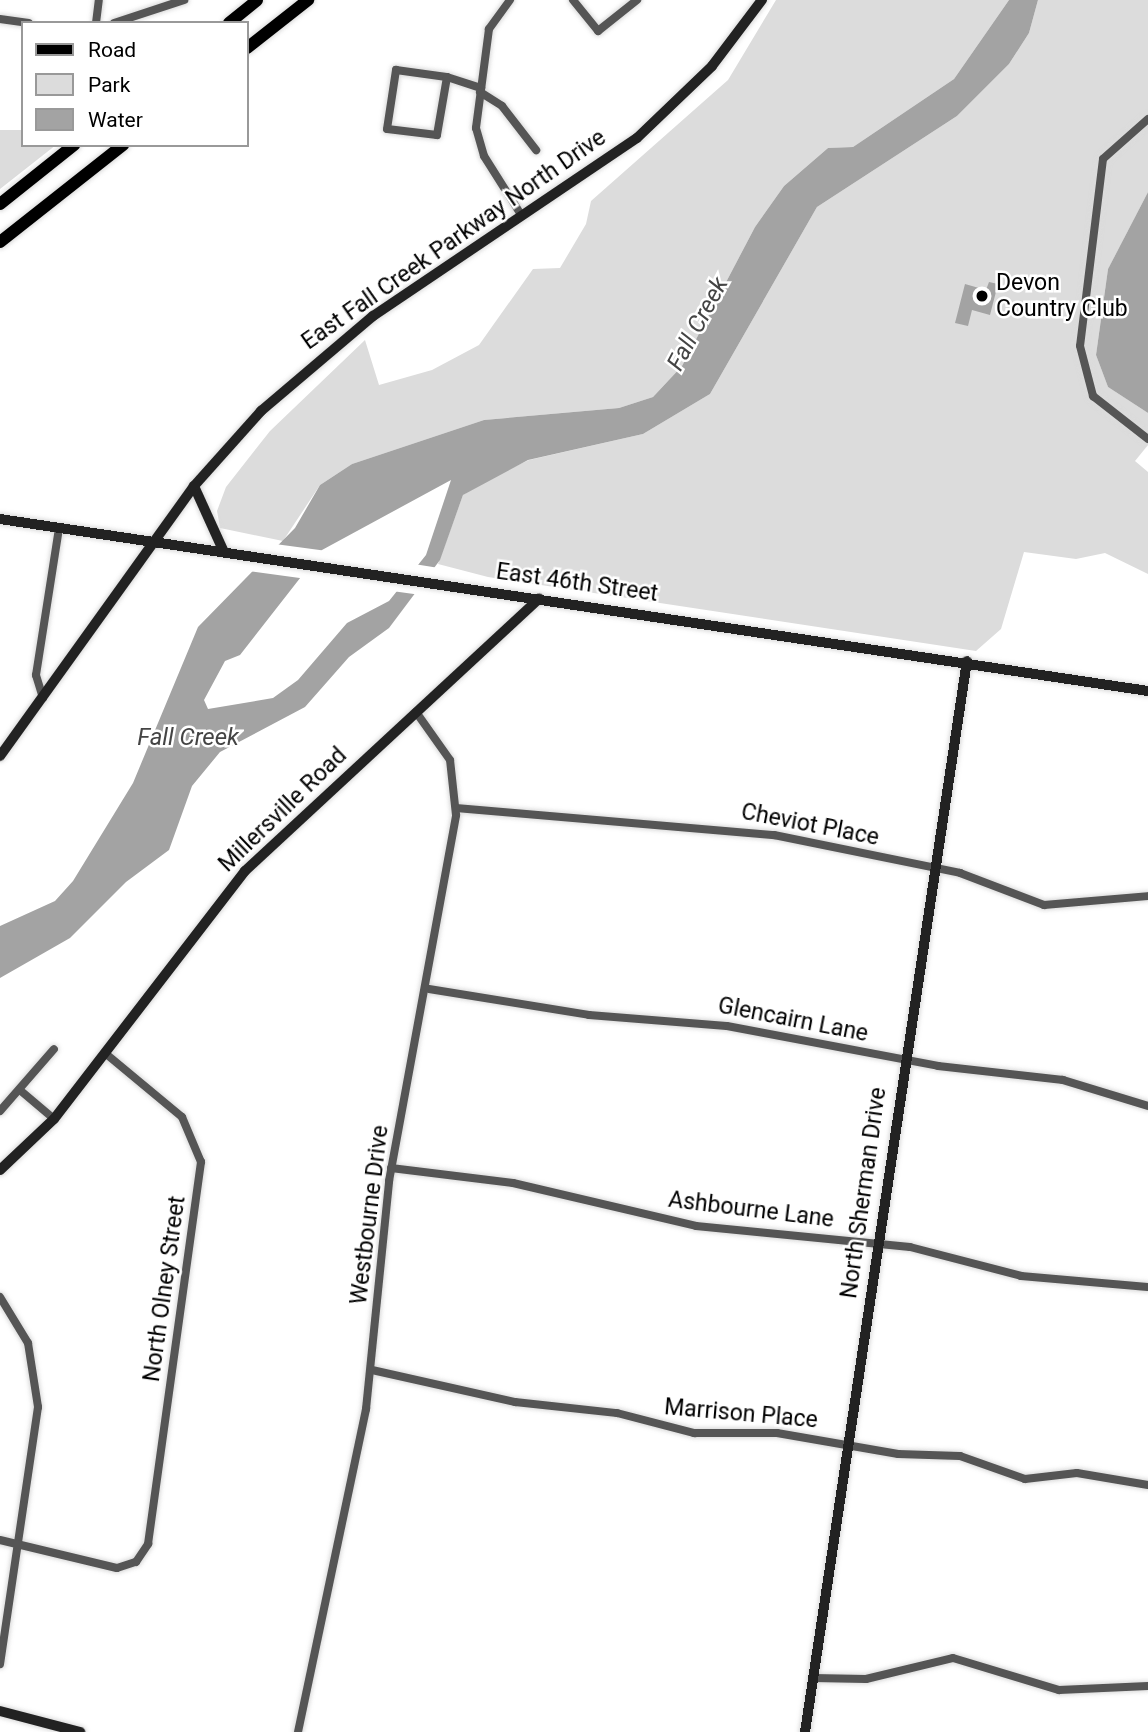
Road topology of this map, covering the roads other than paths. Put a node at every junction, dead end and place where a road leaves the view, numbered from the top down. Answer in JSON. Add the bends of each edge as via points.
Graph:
{"nodes":[{"id":1,"x":99,"y":0,"type":"edge"},
{"id":2,"x":184,"y":0,"type":"edge"},
{"id":3,"x":257,"y":0,"type":"edge"},
{"id":4,"x":308,"y":0,"type":"edge"},
{"id":5,"x":510,"y":0,"type":"edge"},
{"id":6,"x":573,"y":0,"type":"edge"},
{"id":7,"x":637,"y":0,"type":"edge"},
{"id":8,"x":762,"y":0,"type":"edge"},
{"id":9,"x":0,"y":19,"type":"edge"},
{"id":10,"x":96,"y":21,"type":"edge"},
{"id":11,"x":120,"y":21,"type":"edge"},
{"id":12,"x":231,"y":21,"type":"edge"},
{"id":13,"x":21,"y":22,"type":"edge"},
{"id":14,"x":248,"y":47,"type":"edge"},
{"id":15,"x":447,"y":77,"type":"junction"},
{"id":16,"x":480,"y":90,"type":"junction"},
{"id":17,"x":1148,"y":119,"type":"edge"},
{"id":18,"x":71,"y":147,"type":"edge"},
{"id":19,"x":120,"y":147,"type":"edge"},
{"id":20,"x":536,"y":150,"type":"dead end"},
{"id":21,"x":0,"y":204,"type":"edge"},
{"id":22,"x":522,"y":216,"type":"junction"},
{"id":23,"x":0,"y":242,"type":"edge"},
{"id":24,"x":1148,"y":439,"type":"edge"},
{"id":25,"x":194,"y":486,"type":"junction"},
{"id":26,"x":0,"y":519,"type":"edge"},
{"id":27,"x":59,"y":528,"type":"junction"},
{"id":28,"x":153,"y":542,"type":"junction"},
{"id":29,"x":223,"y":552,"type":"junction"},
{"id":30,"x":539,"y":598,"type":"junction"},
{"id":31,"x":967,"y":661,"type":"junction"},
{"id":32,"x":1148,"y":691,"type":"edge"},
{"id":33,"x":43,"y":698,"type":"junction"},
{"id":34,"x":416,"y":712,"type":"junction"},
{"id":35,"x":0,"y":756,"type":"edge"},
{"id":36,"x":457,"y":808,"type":"junction"},
{"id":37,"x":934,"y":868,"type":"junction"},
{"id":38,"x":1148,"y":896,"type":"edge"},
{"id":39,"x":429,"y":989,"type":"junction"},
{"id":40,"x":54,"y":1049,"type":"dead end"},
{"id":41,"x":106,"y":1054,"type":"junction"},
{"id":42,"x":905,"y":1061,"type":"junction"},
{"id":43,"x":21,"y":1091,"type":"junction"},
{"id":44,"x":1148,"y":1106,"type":"edge"},
{"id":45,"x":0,"y":1111,"type":"edge"},
{"id":46,"x":54,"y":1119,"type":"junction"},
{"id":47,"x":391,"y":1168,"type":"junction"},
{"id":48,"x":0,"y":1170,"type":"edge"},
{"id":49,"x":877,"y":1246,"type":"junction"},
{"id":50,"x":1148,"y":1287,"type":"edge"},
{"id":51,"x":0,"y":1297,"type":"edge"},
{"id":52,"x":372,"y":1370,"type":"junction"},
{"id":53,"x":848,"y":1445,"type":"junction"},
{"id":54,"x":1148,"y":1485,"type":"edge"},
{"id":55,"x":0,"y":1539,"type":"edge"},
{"id":56,"x":18,"y":1544,"type":"junction"},
{"id":57,"x":0,"y":1664,"type":"edge"},
{"id":58,"x":813,"y":1678,"type":"junction"},
{"id":59,"x":1148,"y":1686,"type":"edge"},
{"id":60,"x":0,"y":1711,"type":"edge"},
{"id":61,"x":80,"y":1732,"type":"edge"},
{"id":62,"x":298,"y":1732,"type":"edge"},
{"id":63,"x":805,"y":1732,"type":"edge"}],
"edges":[{"from":1,"to":10,"type":"street"},
{"from":2,"to":11,"type":"street"},
{"from":3,"to":12,"type":"main road"},
{"from":4,"to":14,"type":"main road"},
{"from":5,"to":16,"type":"street","via":[[489,29]]},
{"from":6,"to":7,"type":"street","via":[[598,31]]},
{"from":8,"to":22,"type":"main road","name":"East Fall Creek Parkway North Drive","via":[[667,111],[612,158]]},
{"from":9,"to":13,"type":"street"},
{"from":15,"to":15,"type":"street","via":[[396,70],[387,129],[437,135]]},
{"from":15,"to":16,"type":"street"},
{"from":16,"to":20,"type":"street","via":[[502,106]]},
{"from":16,"to":22,"type":"street","via":[[476,128],[482,152]]},
{"from":17,"to":24,"type":"street","via":[[1103,159],[1080,346],[1093,396]]},
{"from":18,"to":21,"type":"main road"},
{"from":19,"to":23,"type":"main road"},
{"from":22,"to":25,"type":"main road","name":"East Fall Creek Parkway North Drive","via":[[302,371]]},
{"from":25,"to":28,"type":"main road","name":"East Fall Creek Parkway North Drive"},
{"from":25,"to":29,"type":"main road"},
{"from":26,"to":27,"type":"main road","name":"East 46th Street"},
{"from":27,"to":28,"type":"main road","name":"East 46th Street"},
{"from":27,"to":33,"type":"street","via":[[36,675]]},
{"from":28,"to":29,"type":"main road","name":"East 46th Street"},
{"from":28,"to":33,"type":"main road","name":"East Fall Creek Parkway North Drive"},
{"from":29,"to":30,"type":"main road","name":"East 46th Street"},
{"from":30,"to":31,"type":"main road","name":"East 46th Street"},
{"from":30,"to":34,"type":"main road","name":"Millersville Road"},
{"from":31,"to":32,"type":"main road","name":"East 46th Street"},
{"from":31,"to":37,"type":"main road","name":"North Sherman Drive"},
{"from":33,"to":35,"type":"main road","name":"East Fall Creek Parkway North Drive"},
{"from":34,"to":36,"type":"street","name":"Westbourne Drive","via":[[450,760]]},
{"from":34,"to":41,"type":"main road","name":"Millersville Road","via":[[245,871]]},
{"from":36,"to":37,"type":"street","name":"Cheviot Place","via":[[742,830]]},
{"from":36,"to":39,"type":"street","name":"Westbourne Drive"},
{"from":37,"to":38,"type":"street","name":"Cheviot Place","via":[[1044,905]]},
{"from":37,"to":42,"type":"main road","name":"North Sherman Drive"},
{"from":39,"to":42,"type":"street","name":"Glencairn Lane","via":[[589,1015],[727,1026]]},
{"from":39,"to":47,"type":"street","name":"Westbourne Drive"},
{"from":40,"to":43,"type":"street"},
{"from":41,"to":46,"type":"main road","name":"Millersville Road"},
{"from":41,"to":56,"type":"street","name":"North Olney Street","via":[[183,1116],[201,1162],[149,1541],[134,1563],[112,1567]]},
{"from":42,"to":44,"type":"street","name":"Glencairn Lane","via":[[1075,1082]]},
{"from":42,"to":49,"type":"main road","name":"North Sherman Drive"},
{"from":43,"to":45,"type":"street"},
{"from":43,"to":46,"type":"street"},
{"from":46,"to":48,"type":"main road","name":"Millersville Road"},
{"from":47,"to":49,"type":"street","name":"Ashbourne Lane","via":[[513,1183],[696,1226]]},
{"from":47,"to":52,"type":"street","name":"Westbourne Drive"},
{"from":49,"to":50,"type":"street","name":"Ashbourne Lane","via":[[928,1250],[1045,1280]]},
{"from":49,"to":53,"type":"main road","name":"North Sherman Drive"},
{"from":51,"to":56,"type":"street","via":[[26,1339],[38,1388]]},
{"from":52,"to":53,"type":"street","name":"Marrison Place","via":[[515,1402],[618,1413],[694,1433],[778,1433]]},
{"from":52,"to":62,"type":"street","name":"Westbourne Drive"},
{"from":53,"to":54,"type":"street","name":"Marrison Place","via":[[960,1456],[1025,1479],[1077,1473]]},
{"from":53,"to":58,"type":"main road","name":"North Sherman Drive"},
{"from":55,"to":56,"type":"street"},
{"from":56,"to":57,"type":"street"},
{"from":58,"to":59,"type":"street","via":[[866,1679],[953,1658],[1059,1690]]},
{"from":58,"to":63,"type":"main road","name":"North Sherman Drive"},
{"from":60,"to":61,"type":"main road"}]}
